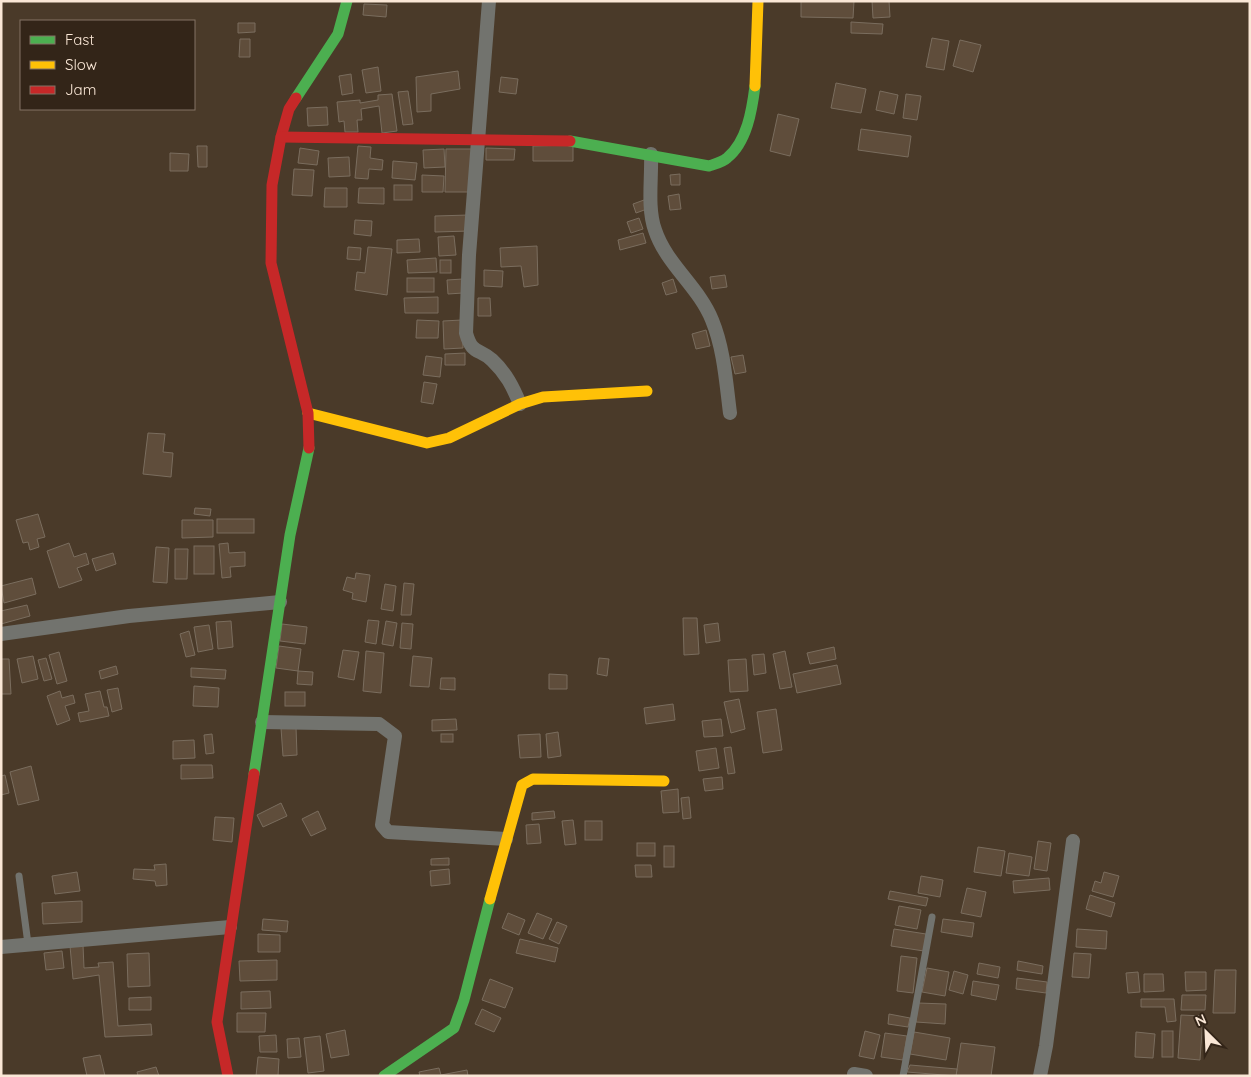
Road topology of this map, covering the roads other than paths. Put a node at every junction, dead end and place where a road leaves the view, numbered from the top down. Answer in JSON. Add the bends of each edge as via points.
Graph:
{"nodes":[{"id":1,"x":347,"y":1,"type":"edge"},
{"id":2,"x":489,"y":1,"type":"edge"},
{"id":3,"x":758,"y":1,"type":"edge"},
{"id":4,"x":281,"y":138,"type":"junction"},
{"id":5,"x":478,"y":139,"type":"junction"},
{"id":6,"x":651,"y":154,"type":"junction"},
{"id":7,"x":647,"y":390,"type":"dead end"},
{"id":8,"x":520,"y":404,"type":"junction"},
{"id":9,"x":308,"y":413,"type":"junction"},
{"id":10,"x":730,"y":413,"type":"dead end"},
{"id":11,"x":280,"y":602,"type":"junction"},
{"id":12,"x":1,"y":634,"type":"edge"},
{"id":13,"x":262,"y":722,"type":"junction"},
{"id":14,"x":664,"y":781,"type":"dead end"},
{"id":15,"x":506,"y":839,"type":"junction"},
{"id":16,"x":1073,"y":841,"type":"dead end"},
{"id":17,"x":19,"y":876,"type":"dead end"},
{"id":18,"x":932,"y":917,"type":"dead end"},
{"id":19,"x":230,"y":927,"type":"junction"},
{"id":20,"x":28,"y":944,"type":"junction"},
{"id":21,"x":1,"y":947,"type":"edge"},
{"id":22,"x":228,"y":1076,"type":"edge"},
{"id":23,"x":384,"y":1076,"type":"edge"},
{"id":24,"x":903,"y":1076,"type":"edge"},
{"id":25,"x":1040,"y":1076,"type":"edge"}],
"edges":[{"from":1,"to":4,"type":"street","via":[[338,34],[289,110]]},
{"from":2,"to":5,"type":"street"},
{"from":3,"to":6,"type":"street","via":[[752,108],[739,145],[729,158],[716,166]]},
{"from":4,"to":5,"type":"street"},
{"from":4,"to":9,"type":"street","via":[[270,215],[271,263]]},
{"from":5,"to":6,"type":"street","via":[[578,141]]},
{"from":5,"to":8,"type":"street","via":[[466,333],[475,351],[491,359],[510,380]]},
{"from":6,"to":10,"type":"street","via":[[655,231],[666,252],[702,301],[718,334]]},
{"from":7,"to":8,"type":"street","via":[[543,398]]},
{"from":8,"to":9,"type":"street","via":[[450,438],[427,443]]},
{"from":9,"to":11,"type":"street","via":[[309,450],[290,534]]},
{"from":11,"to":12,"type":"street","via":[[129,616]]},
{"from":11,"to":13,"type":"street"},
{"from":13,"to":15,"type":"street","via":[[379,724],[395,736],[382,825],[388,832]]},
{"from":13,"to":19,"type":"street"},
{"from":14,"to":15,"type":"street","via":[[533,779],[522,785],[518,793]]},
{"from":15,"to":23,"type":"street","via":[[454,1028]]},
{"from":16,"to":25,"type":"street"},
{"from":17,"to":20,"type":"lane"},
{"from":18,"to":24,"type":"lane"},
{"from":19,"to":20,"type":"street"},
{"from":19,"to":22,"type":"street","via":[[217,1022]]},
{"from":20,"to":21,"type":"street"}]}
